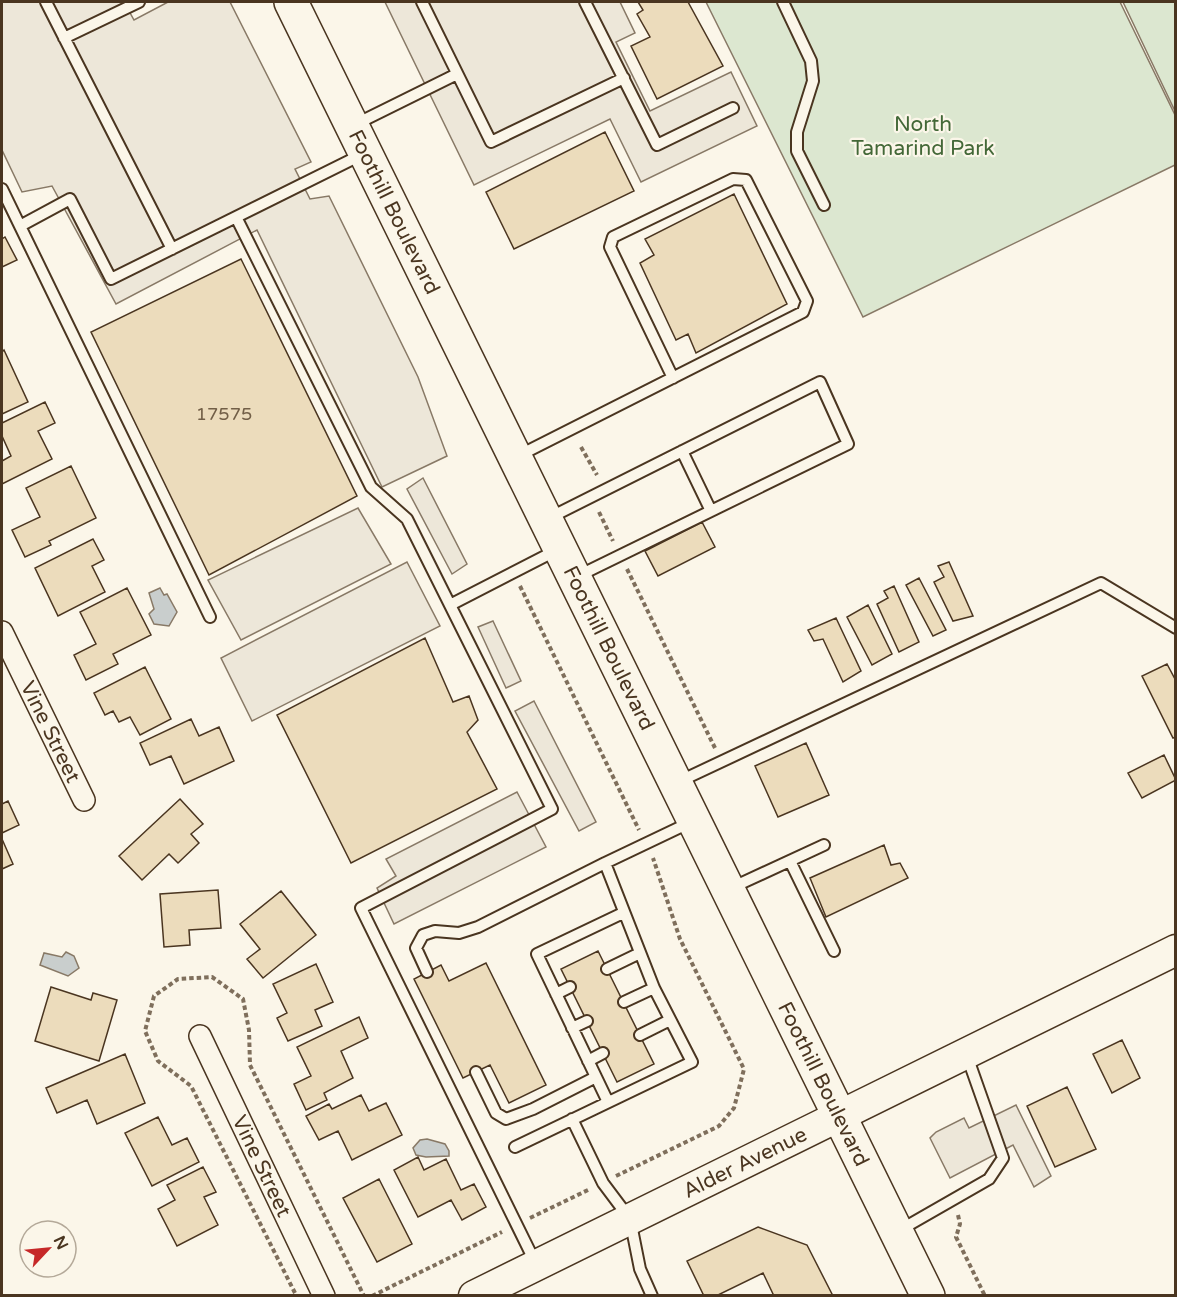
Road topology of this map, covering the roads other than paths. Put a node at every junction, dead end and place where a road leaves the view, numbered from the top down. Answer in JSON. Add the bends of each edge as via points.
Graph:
{"nodes":[{"id":1,"x":45,"y":2,"type":"edge"},
{"id":2,"x":139,"y":2,"type":"edge"},
{"id":3,"x":291,"y":2,"type":"edge"},
{"id":4,"x":422,"y":2,"type":"edge"},
{"id":5,"x":585,"y":2,"type":"edge"},
{"id":6,"x":783,"y":2,"type":"edge"},
{"id":7,"x":126,"y":4,"type":"edge"},
{"id":8,"x":64,"y":39,"type":"junction"},
{"id":9,"x":457,"y":74,"type":"junction"},
{"id":10,"x":624,"y":78,"type":"junction"},
{"id":11,"x":733,"y":108,"type":"dead end"},
{"id":12,"x":359,"y":140,"type":"junction"},
{"id":13,"x":2,"y":189,"type":"edge"},
{"id":14,"x":824,"y":205,"type":"dead end"},
{"id":15,"x":236,"y":217,"type":"junction"},
{"id":16,"x":20,"y":226,"type":"junction"},
{"id":17,"x":172,"y":249,"type":"junction"},
{"id":18,"x":673,"y":378,"type":"junction"},
{"id":19,"x":682,"y":451,"type":"junction"},
{"id":20,"x":515,"y":457,"type":"junction"},
{"id":21,"x":711,"y":511,"type":"junction"},
{"id":22,"x":553,"y":534,"type":"junction"},
{"id":23,"x":574,"y":578,"type":"junction"},
{"id":24,"x":450,"y":605,"type":"junction"},
{"id":25,"x":210,"y":617,"type":"dead end"},
{"id":26,"x":1176,"y":628,"type":"edge"},
{"id":27,"x":2,"y":632,"type":"edge"},
{"id":28,"x":675,"y":783,"type":"junction"},
{"id":29,"x":84,"y":800,"type":"dead end"},
{"id":30,"x":694,"y":820,"type":"junction"},
{"id":31,"x":824,"y":845,"type":"dead end"},
{"id":32,"x":790,"y":861,"type":"junction"},
{"id":33,"x":605,"y":863,"type":"junction"},
{"id":34,"x":728,"y":889,"type":"junction"},
{"id":35,"x":623,"y":913,"type":"junction"},
{"id":36,"x":1176,"y":950,"type":"edge"},
{"id":37,"x":834,"y":951,"type":"dead end"},
{"id":38,"x":640,"y":953,"type":"junction"},
{"id":39,"x":607,"y":969,"type":"dead end"},
{"id":40,"x":427,"y":972,"type":"dead end"},
{"id":41,"x":570,"y":987,"type":"dead end"},
{"id":42,"x":654,"y":988,"type":"junction"},
{"id":43,"x":556,"y":994,"type":"junction"},
{"id":44,"x":624,"y":1002,"type":"dead end"},
{"id":45,"x":670,"y":1020,"type":"junction"},
{"id":46,"x":587,"y":1021,"type":"dead end"},
{"id":47,"x":572,"y":1028,"type":"junction"},
{"id":48,"x":640,"y":1035,"type":"dead end"},
{"id":49,"x":200,"y":1036,"type":"dead end"},
{"id":50,"x":603,"y":1053,"type":"dead end"},
{"id":51,"x":966,"y":1054,"type":"junction"},
{"id":52,"x":588,"y":1061,"type":"junction"},
{"id":53,"x":476,"y":1072,"type":"dead end"},
{"id":54,"x":596,"y":1077,"type":"junction"},
{"id":55,"x":608,"y":1102,"type":"junction"},
{"id":56,"x":840,"y":1116,"type":"junction"},
{"id":57,"x":572,"y":1119,"type":"junction"},
{"id":58,"x":515,"y":1147,"type":"dead end"},
{"id":59,"x":630,"y":1219,"type":"junction"},
{"id":60,"x":897,"y":1232,"type":"junction"},
{"id":61,"x":536,"y":1265,"type":"junction"},
{"id":62,"x":324,"y":1296,"type":"edge"},
{"id":63,"x":474,"y":1296,"type":"edge"},
{"id":64,"x":652,"y":1296,"type":"edge"},
{"id":65,"x":928,"y":1296,"type":"edge"}],
"edges":[{"from":1,"to":8,"type":"lane"},
{"from":2,"to":7,"type":"lane"},
{"from":3,"to":12,"type":"main road","name":"Foothill Boulevard"},
{"from":4,"to":9,"type":"lane"},
{"from":5,"to":10,"type":"lane"},
{"from":6,"to":14,"type":"lane","via":[[812,61],[813,81],[796,132],[797,151]]},
{"from":7,"to":8,"type":"lane"},
{"from":8,"to":17,"type":"lane"},
{"from":9,"to":10,"type":"lane","via":[[491,142]]},
{"from":9,"to":12,"type":"lane"},
{"from":10,"to":11,"type":"lane","via":[[657,145]]},
{"from":12,"to":15,"type":"lane"},
{"from":12,"to":20,"type":"main road","name":"Foothill Boulevard"},
{"from":13,"to":16,"type":"lane"},
{"from":15,"to":17,"type":"lane"},
{"from":15,"to":24,"type":"lane","via":[[371,487],[407,519]]},
{"from":16,"to":17,"type":"lane","via":[[70,199],[111,279]]},
{"from":16,"to":25,"type":"lane"},
{"from":18,"to":18,"type":"lane","via":[[610,247],[613,237],[733,179],[746,180],[807,302],[803,312]]},
{"from":18,"to":20,"type":"lane"},
{"from":19,"to":21,"type":"lane"},
{"from":19,"to":21,"type":"lane","via":[[820,382],[848,444]]},
{"from":19,"to":22,"type":"lane","via":[[592,497]]},
{"from":20,"to":22,"type":"main road","name":"Foothill Boulevard"},
{"from":21,"to":23,"type":"lane"},
{"from":22,"to":23,"type":"main road","name":"Foothill Boulevard"},
{"from":22,"to":24,"type":"lane"},
{"from":23,"to":28,"type":"main road","name":"Foothill Boulevard"},
{"from":24,"to":61,"type":"lane","via":[[552,808],[361,908]]},
{"from":26,"to":28,"type":"lane","via":[[1101,583]]},
{"from":27,"to":29,"type":"street","name":"Vine Street"},
{"from":28,"to":30,"type":"main road","name":"Foothill Boulevard"},
{"from":30,"to":33,"type":"lane"},
{"from":30,"to":34,"type":"main road","name":"Foothill Boulevard"},
{"from":31,"to":32,"type":"lane"},
{"from":32,"to":34,"type":"lane"},
{"from":32,"to":37,"type":"lane"},
{"from":33,"to":35,"type":"lane"},
{"from":33,"to":40,"type":"lane","via":[[478,927],[459,933],[435,931],[423,935],[416,948]]},
{"from":34,"to":56,"type":"main road","name":"Foothill Boulevard"},
{"from":35,"to":38,"type":"lane"},
{"from":35,"to":43,"type":"lane","via":[[537,954]]},
{"from":36,"to":51,"type":"main road","name":"Alder Avenue"},
{"from":38,"to":39,"type":"lane"},
{"from":38,"to":42,"type":"lane"},
{"from":41,"to":43,"type":"lane"},
{"from":42,"to":44,"type":"lane"},
{"from":42,"to":45,"type":"lane"},
{"from":43,"to":47,"type":"lane"},
{"from":45,"to":48,"type":"lane"},
{"from":45,"to":55,"type":"lane","via":[[692,1062]]},
{"from":46,"to":47,"type":"lane"},
{"from":47,"to":52,"type":"lane"},
{"from":49,"to":62,"type":"street","name":"Vine Street"},
{"from":50,"to":52,"type":"lane"},
{"from":51,"to":56,"type":"main road","name":"Alder Avenue"},
{"from":51,"to":60,"type":"lane","via":[[1003,1158],[989,1179]]},
{"from":52,"to":54,"type":"lane"},
{"from":53,"to":54,"type":"lane","via":[[496,1113],[506,1119]]},
{"from":54,"to":55,"type":"lane"},
{"from":55,"to":57,"type":"lane"},
{"from":56,"to":59,"type":"main road","name":"Alder Avenue"},
{"from":56,"to":60,"type":"main road","name":"Foothill Boulevard"},
{"from":57,"to":58,"type":"lane"},
{"from":57,"to":59,"type":"lane","via":[[603,1183]]},
{"from":59,"to":61,"type":"main road","name":"Alder Avenue"},
{"from":59,"to":64,"type":"lane","via":[[640,1269]]},
{"from":60,"to":65,"type":"main road","name":"Foothill Boulevard"},
{"from":61,"to":63,"type":"main road","name":"Alder Avenue"}]}
